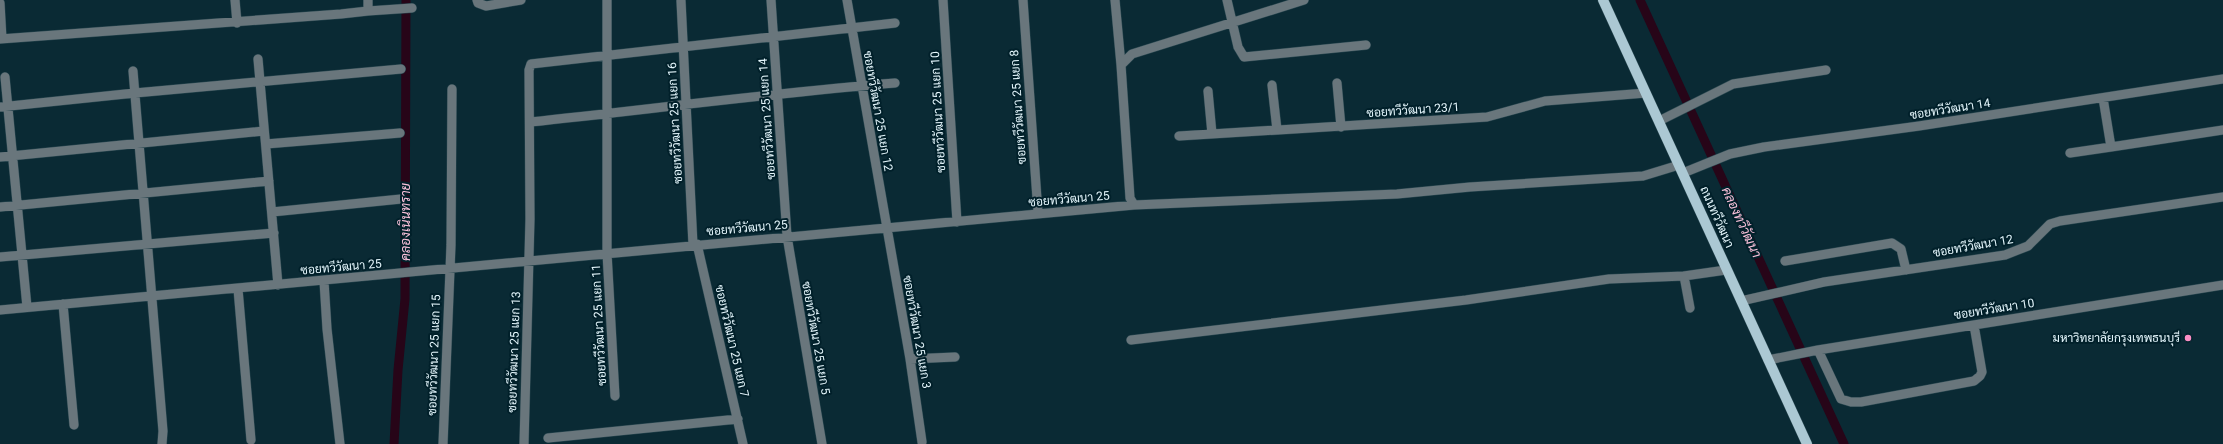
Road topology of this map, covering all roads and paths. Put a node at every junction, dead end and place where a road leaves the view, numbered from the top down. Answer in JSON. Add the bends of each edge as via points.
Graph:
{"nodes":[{"id":1,"x":235,"y":0,"type":"edge"},
{"id":2,"x":368,"y":0,"type":"edge"},
{"id":3,"x":477,"y":0,"type":"edge"},
{"id":4,"x":521,"y":0,"type":"edge"},
{"id":5,"x":607,"y":0,"type":"edge"},
{"id":6,"x":771,"y":0,"type":"edge"},
{"id":7,"x":846,"y":0,"type":"edge"},
{"id":8,"x":944,"y":0,"type":"edge"},
{"id":9,"x":1023,"y":0,"type":"edge"},
{"id":10,"x":1115,"y":0,"type":"edge"},
{"id":11,"x":1227,"y":0,"type":"edge"},
{"id":12,"x":1304,"y":0,"type":"edge"},
{"id":13,"x":1603,"y":0,"type":"edge"},
{"id":14,"x":680,"y":1,"type":"edge"},
{"id":15,"x":0,"y":3,"type":"edge"},
{"id":16,"x":408,"y":8,"type":"dead end"},
{"id":17,"x":368,"y":11,"type":"junction"},
{"id":18,"x":236,"y":23,"type":"junction"},
{"id":19,"x":895,"y":23,"type":"dead end"},
{"id":20,"x":1232,"y":24,"type":"junction"},
{"id":21,"x":852,"y":28,"type":"junction"},
{"id":22,"x":774,"y":36,"type":"junction"},
{"id":23,"x":1,"y":39,"type":"edge"},
{"id":24,"x":1366,"y":45,"type":"dead end"},
{"id":25,"x":683,"y":47,"type":"junction"},
{"id":26,"x":607,"y":55,"type":"junction"},
{"id":27,"x":258,"y":60,"type":"dead end"},
{"id":28,"x":1121,"y":65,"type":"junction"},
{"id":29,"x":401,"y":70,"type":"dead end"},
{"id":30,"x":1826,"y":70,"type":"dead end"},
{"id":31,"x":133,"y":71,"type":"dead end"},
{"id":32,"x":5,"y":77,"type":"dead end"},
{"id":33,"x":2223,"y":79,"type":"edge"},
{"id":34,"x":260,"y":82,"type":"junction"},
{"id":35,"x":895,"y":83,"type":"dead end"},
{"id":36,"x":1337,"y":83,"type":"dead end"},
{"id":37,"x":1272,"y":85,"type":"dead end"},
{"id":38,"x":861,"y":86,"type":"junction"},
{"id":39,"x":452,"y":89,"type":"dead end"},
{"id":40,"x":1208,"y":91,"type":"dead end"},
{"id":41,"x":135,"y":93,"type":"junction"},
{"id":42,"x":778,"y":93,"type":"junction"},
{"id":43,"x":1646,"y":93,"type":"junction"},
{"id":44,"x":2103,"y":98,"type":"junction"},
{"id":45,"x":686,"y":106,"type":"junction"},
{"id":46,"x":4,"y":107,"type":"edge"},
{"id":47,"x":608,"y":114,"type":"junction"},
{"id":48,"x":1658,"y":121,"type":"junction"},
{"id":49,"x":530,"y":122,"type":"junction"},
{"id":50,"x":1341,"y":127,"type":"junction"},
{"id":51,"x":1277,"y":130,"type":"junction"},
{"id":52,"x":2223,"y":130,"type":"edge"},
{"id":53,"x":264,"y":131,"type":"junction"},
{"id":54,"x":400,"y":133,"type":"dead end"},
{"id":55,"x":1212,"y":134,"type":"junction"},
{"id":56,"x":1179,"y":136,"type":"dead end"},
{"id":57,"x":139,"y":143,"type":"junction"},
{"id":58,"x":266,"y":144,"type":"junction"},
{"id":59,"x":2111,"y":147,"type":"junction"},
{"id":60,"x":2070,"y":153,"type":"dead end"},
{"id":61,"x":12,"y":156,"type":"junction"},
{"id":62,"x":0,"y":157,"type":"edge"},
{"id":63,"x":1681,"y":169,"type":"junction"},
{"id":64,"x":269,"y":181,"type":"junction"},
{"id":65,"x":143,"y":194,"type":"junction"},
{"id":66,"x":2223,"y":197,"type":"edge"},
{"id":67,"x":400,"y":200,"type":"dead end"},
{"id":68,"x":1134,"y":205,"type":"junction"},
{"id":69,"x":17,"y":206,"type":"junction"},
{"id":70,"x":0,"y":207,"type":"edge"},
{"id":71,"x":272,"y":212,"type":"junction"},
{"id":72,"x":1038,"y":213,"type":"junction"},
{"id":73,"x":957,"y":222,"type":"junction"},
{"id":74,"x":886,"y":227,"type":"junction"},
{"id":75,"x":274,"y":233,"type":"junction"},
{"id":76,"x":787,"y":236,"type":"junction"},
{"id":77,"x":147,"y":244,"type":"junction"},
{"id":78,"x":695,"y":245,"type":"junction"},
{"id":79,"x":607,"y":253,"type":"junction"},
{"id":80,"x":22,"y":255,"type":"junction"},
{"id":81,"x":0,"y":257,"type":"edge"},
{"id":82,"x":529,"y":260,"type":"junction"},
{"id":83,"x":1786,"y":261,"type":"dead end"},
{"id":84,"x":449,"y":268,"type":"junction"},
{"id":85,"x":1726,"y":270,"type":"junction"},
{"id":86,"x":1906,"y":270,"type":"junction"},
{"id":87,"x":1684,"y":276,"type":"junction"},
{"id":88,"x":324,"y":281,"type":"junction"},
{"id":89,"x":278,"y":285,"type":"junction"},
{"id":90,"x":2223,"y":285,"type":"edge"},
{"id":91,"x":238,"y":288,"type":"junction"},
{"id":92,"x":152,"y":296,"type":"junction"},
{"id":93,"x":1741,"y":301,"type":"junction"},
{"id":94,"x":63,"y":304,"type":"junction"},
{"id":95,"x":27,"y":307,"type":"junction"},
{"id":96,"x":1690,"y":308,"type":"dead end"},
{"id":97,"x":0,"y":310,"type":"edge"},
{"id":98,"x":1974,"y":325,"type":"junction"},
{"id":99,"x":1131,"y":340,"type":"dead end"},
{"id":100,"x":1816,"y":350,"type":"junction"},
{"id":101,"x":955,"y":357,"type":"dead end"},
{"id":102,"x":910,"y":359,"type":"junction"},
{"id":103,"x":1768,"y":360,"type":"junction"},
{"id":104,"x":615,"y":396,"type":"dead end"},
{"id":105,"x":738,"y":419,"type":"junction"},
{"id":106,"x":74,"y":425,"type":"dead end"},
{"id":107,"x":548,"y":438,"type":"dead end"},
{"id":108,"x":251,"y":440,"type":"dead end"},
{"id":109,"x":922,"y":442,"type":"dead end"},
{"id":110,"x":162,"y":444,"type":"edge"},
{"id":111,"x":340,"y":444,"type":"edge"},
{"id":112,"x":443,"y":444,"type":"edge"},
{"id":113,"x":524,"y":444,"type":"edge"},
{"id":114,"x":743,"y":444,"type":"edge"},
{"id":115,"x":822,"y":444,"type":"edge"},
{"id":116,"x":1807,"y":444,"type":"edge"}],
"edges":[{"from":1,"to":18,"type":"street"},
{"from":2,"to":17,"type":"street"},
{"from":3,"to":4,"type":"street","via":[[486,6]]},
{"from":5,"to":26,"type":"street","name":"ซอยทวีวัฒนา 25 แยก 11"},
{"from":6,"to":22,"type":"street","name":"ซอยทวีวัฒนา 25 แยก 14"},
{"from":7,"to":21,"type":"street","name":"ซอยทวีวัฒนา 25 แยก 12"},
{"from":8,"to":73,"type":"street","name":"ซอยทวีวัฒนา 25 แยก 10"},
{"from":9,"to":72,"type":"street","name":"ซอยทวีวัฒนา 25 แยก 8"},
{"from":10,"to":28,"type":"street"},
{"from":11,"to":20,"type":"street"},
{"from":12,"to":20,"type":"street"},
{"from":13,"to":43,"type":"main road","name":"ถนนทวีวัฒนา"},
{"from":14,"to":25,"type":"street","name":"ซอยทวีวัฒนา 25 แยก 16"},
{"from":15,"to":23,"type":"street"},
{"from":16,"to":17,"type":"street"},
{"from":17,"to":18,"type":"street"},
{"from":18,"to":23,"type":"street"},
{"from":19,"to":21,"type":"street"},
{"from":20,"to":24,"type":"street","via":[[1238,47],[1244,57]]},
{"from":20,"to":28,"type":"street","via":[[1132,54]]},
{"from":21,"to":22,"type":"street"},
{"from":21,"to":38,"type":"street","name":"ซอยทวีวัฒนา 25 แยก 12"},
{"from":22,"to":25,"type":"street"},
{"from":22,"to":42,"type":"street","name":"ซอยทวีวัฒนา 25 แยก 14"},
{"from":25,"to":26,"type":"street"},
{"from":25,"to":45,"type":"street","name":"ซอยทวีวัฒนา 25 แยก 16"},
{"from":26,"to":47,"type":"street","name":"ซอยทวีวัฒนา 25 แยก 11"},
{"from":26,"to":49,"type":"street","name":"ซอยทวีวัฒนา 25 แยก 13","via":[[531,64]]},
{"from":27,"to":34,"type":"street"},
{"from":28,"to":68,"type":"street","via":[[1130,198]]},
{"from":29,"to":34,"type":"street"},
{"from":30,"to":48,"type":"street","via":[[1733,84]]},
{"from":31,"to":41,"type":"street"},
{"from":32,"to":46,"type":"street"},
{"from":33,"to":44,"type":"street","name":"ซอยทวีวัฒนา 14"},
{"from":34,"to":41,"type":"street"},
{"from":34,"to":53,"type":"street"},
{"from":35,"to":38,"type":"street"},
{"from":36,"to":50,"type":"street"},
{"from":37,"to":51,"type":"street"},
{"from":38,"to":42,"type":"street"},
{"from":38,"to":74,"type":"street","name":"ซอยทวีวัฒนา 25 แยก 12"},
{"from":39,"to":84,"type":"street","name":"ซอยทวีวัฒนา 25 แยก 15"},
{"from":40,"to":55,"type":"street"},
{"from":41,"to":46,"type":"street"},
{"from":41,"to":57,"type":"street"},
{"from":42,"to":45,"type":"street"},
{"from":42,"to":76,"type":"street","name":"ซอยทวีวัฒนา 25 แยก 14"},
{"from":43,"to":48,"type":"main road","name":"ถนนทวีวัฒนา"},
{"from":43,"to":50,"type":"street","name":"ซอยทวีวัฒนา 23/1","via":[[1545,101],[1487,117]]},
{"from":44,"to":59,"type":"street"},
{"from":44,"to":63,"type":"street","name":"ซอยทวีวัฒนา 14","via":[[1764,147]]},
{"from":45,"to":47,"type":"street"},
{"from":45,"to":78,"type":"street","name":"ซอยทวีวัฒนา 25 แยก 16"},
{"from":46,"to":61,"type":"street"},
{"from":47,"to":49,"type":"street"},
{"from":47,"to":79,"type":"street","name":"ซอยทวีวัฒนา 25 แยก 11"},
{"from":48,"to":63,"type":"main road","name":"ถนนทวีวัฒนา"},
{"from":49,"to":82,"type":"street","name":"ซอยทวีวัฒนา 25 แยก 13"},
{"from":50,"to":51,"type":"street","name":"ซอยทวีวัฒนา 23/1"},
{"from":51,"to":55,"type":"street","name":"ซอยทวีวัฒนา 23/1"},
{"from":52,"to":59,"type":"street"},
{"from":53,"to":57,"type":"street"},
{"from":53,"to":58,"type":"street"},
{"from":54,"to":58,"type":"street"},
{"from":55,"to":56,"type":"street","name":"ซอยทวีวัฒนา 23/1"},
{"from":57,"to":61,"type":"street"},
{"from":57,"to":65,"type":"street"},
{"from":58,"to":64,"type":"street"},
{"from":59,"to":60,"type":"street"},
{"from":61,"to":62,"type":"street"},
{"from":61,"to":69,"type":"street"},
{"from":63,"to":68,"type":"street","name":"ซอยทวีวัฒนา 25","via":[[1643,176],[1397,194]]},
{"from":63,"to":85,"type":"main road","name":"ถนนทวีวัฒนา"},
{"from":64,"to":65,"type":"street"},
{"from":64,"to":71,"type":"street"},
{"from":65,"to":69,"type":"street"},
{"from":65,"to":77,"type":"street"},
{"from":66,"to":86,"type":"street","name":"ซอยทวีวัฒนา 12","via":[[2060,221],[2050,224],[2037,239],[2019,251]]},
{"from":67,"to":71,"type":"street"},
{"from":68,"to":72,"type":"street","name":"ซอยทวีวัฒนา 25"},
{"from":69,"to":70,"type":"street"},
{"from":69,"to":80,"type":"street"},
{"from":71,"to":75,"type":"street"},
{"from":72,"to":73,"type":"street","name":"ซอยทวีวัฒนา 25"},
{"from":73,"to":74,"type":"street","name":"ซอยทวีวัฒนา 25"},
{"from":74,"to":76,"type":"street","name":"ซอยทวีวัฒนา 25"},
{"from":74,"to":102,"type":"street","name":"ซอยทวีวัฒนา 25 แยก 3"},
{"from":75,"to":77,"type":"street"},
{"from":75,"to":89,"type":"street"},
{"from":76,"to":78,"type":"street","name":"ซอยทวีวัฒนา 25"},
{"from":76,"to":115,"type":"street","name":"ซอยทวีวัฒนา 25 แยก 5"},
{"from":77,"to":80,"type":"street"},
{"from":77,"to":92,"type":"street"},
{"from":78,"to":79,"type":"street","name":"ซอยทวีวัฒนา 25"},
{"from":78,"to":105,"type":"street","name":"ซอยทวีวัฒนา 25 แยก 7"},
{"from":79,"to":82,"type":"street","name":"ซอยทวีวัฒนา 25"},
{"from":79,"to":104,"type":"street","name":"ซอยทวีวัฒนา 25 แยก 11"},
{"from":80,"to":81,"type":"street"},
{"from":80,"to":95,"type":"street"},
{"from":82,"to":84,"type":"street","name":"ซอยทวีวัฒนา 25"},
{"from":82,"to":113,"type":"street","name":"ซอยทวีวัฒนา 25 แยก 13"},
{"from":83,"to":86,"type":"street","via":[[1892,243],[1901,249]]},
{"from":84,"to":88,"type":"street","name":"ซอยทวีวัฒนา 25"},
{"from":84,"to":112,"type":"street","name":"ซอยทวีวัฒนา 25 แยก 15"},
{"from":85,"to":87,"type":"street"},
{"from":85,"to":93,"type":"main road","name":"ถนนทวีวัฒนา"},
{"from":86,"to":93,"type":"street","name":"ซอยทวีวัฒนา 12","via":[[1824,282]]},
{"from":87,"to":96,"type":"street"},
{"from":87,"to":99,"type":"street","via":[[1609,279],[1466,300]]},
{"from":88,"to":89,"type":"street","name":"ซอยทวีวัฒนา 25"},
{"from":88,"to":111,"type":"street"},
{"from":89,"to":91,"type":"street","name":"ซอยทวีวัฒนา 25"},
{"from":90,"to":98,"type":"street","name":"ซอยทวีวัฒนา 10"},
{"from":91,"to":92,"type":"street","name":"ซอยทวีวัฒนา 25"},
{"from":91,"to":108,"type":"street"},
{"from":92,"to":94,"type":"street","name":"ซอยทวีวัฒนา 25"},
{"from":92,"to":110,"type":"street"},
{"from":93,"to":103,"type":"main road","name":"ถนนทวีวัฒนา"},
{"from":94,"to":95,"type":"street","name":"ซอยทวีวัฒนา 25"},
{"from":94,"to":106,"type":"street"},
{"from":95,"to":97,"type":"street","name":"ซอยทวีวัฒนา 25"},
{"from":98,"to":100,"type":"street","name":"ซอยทวีวัฒนา 10"},
{"from":98,"to":100,"type":"street","via":[[1982,372],[1974,381],[1860,402],[1841,399]]},
{"from":100,"to":103,"type":"street","name":"ซอยทวีวัฒนา 10"},
{"from":101,"to":102,"type":"street"},
{"from":102,"to":109,"type":"street","name":"ซอยทวีวัฒนา 25 แยก 3"},
{"from":103,"to":116,"type":"main road","name":"ถนนทวีวัฒนา"},
{"from":105,"to":107,"type":"street"},
{"from":105,"to":114,"type":"street","name":"ซอยทวีวัฒนา 25 แยก 7"}]}
